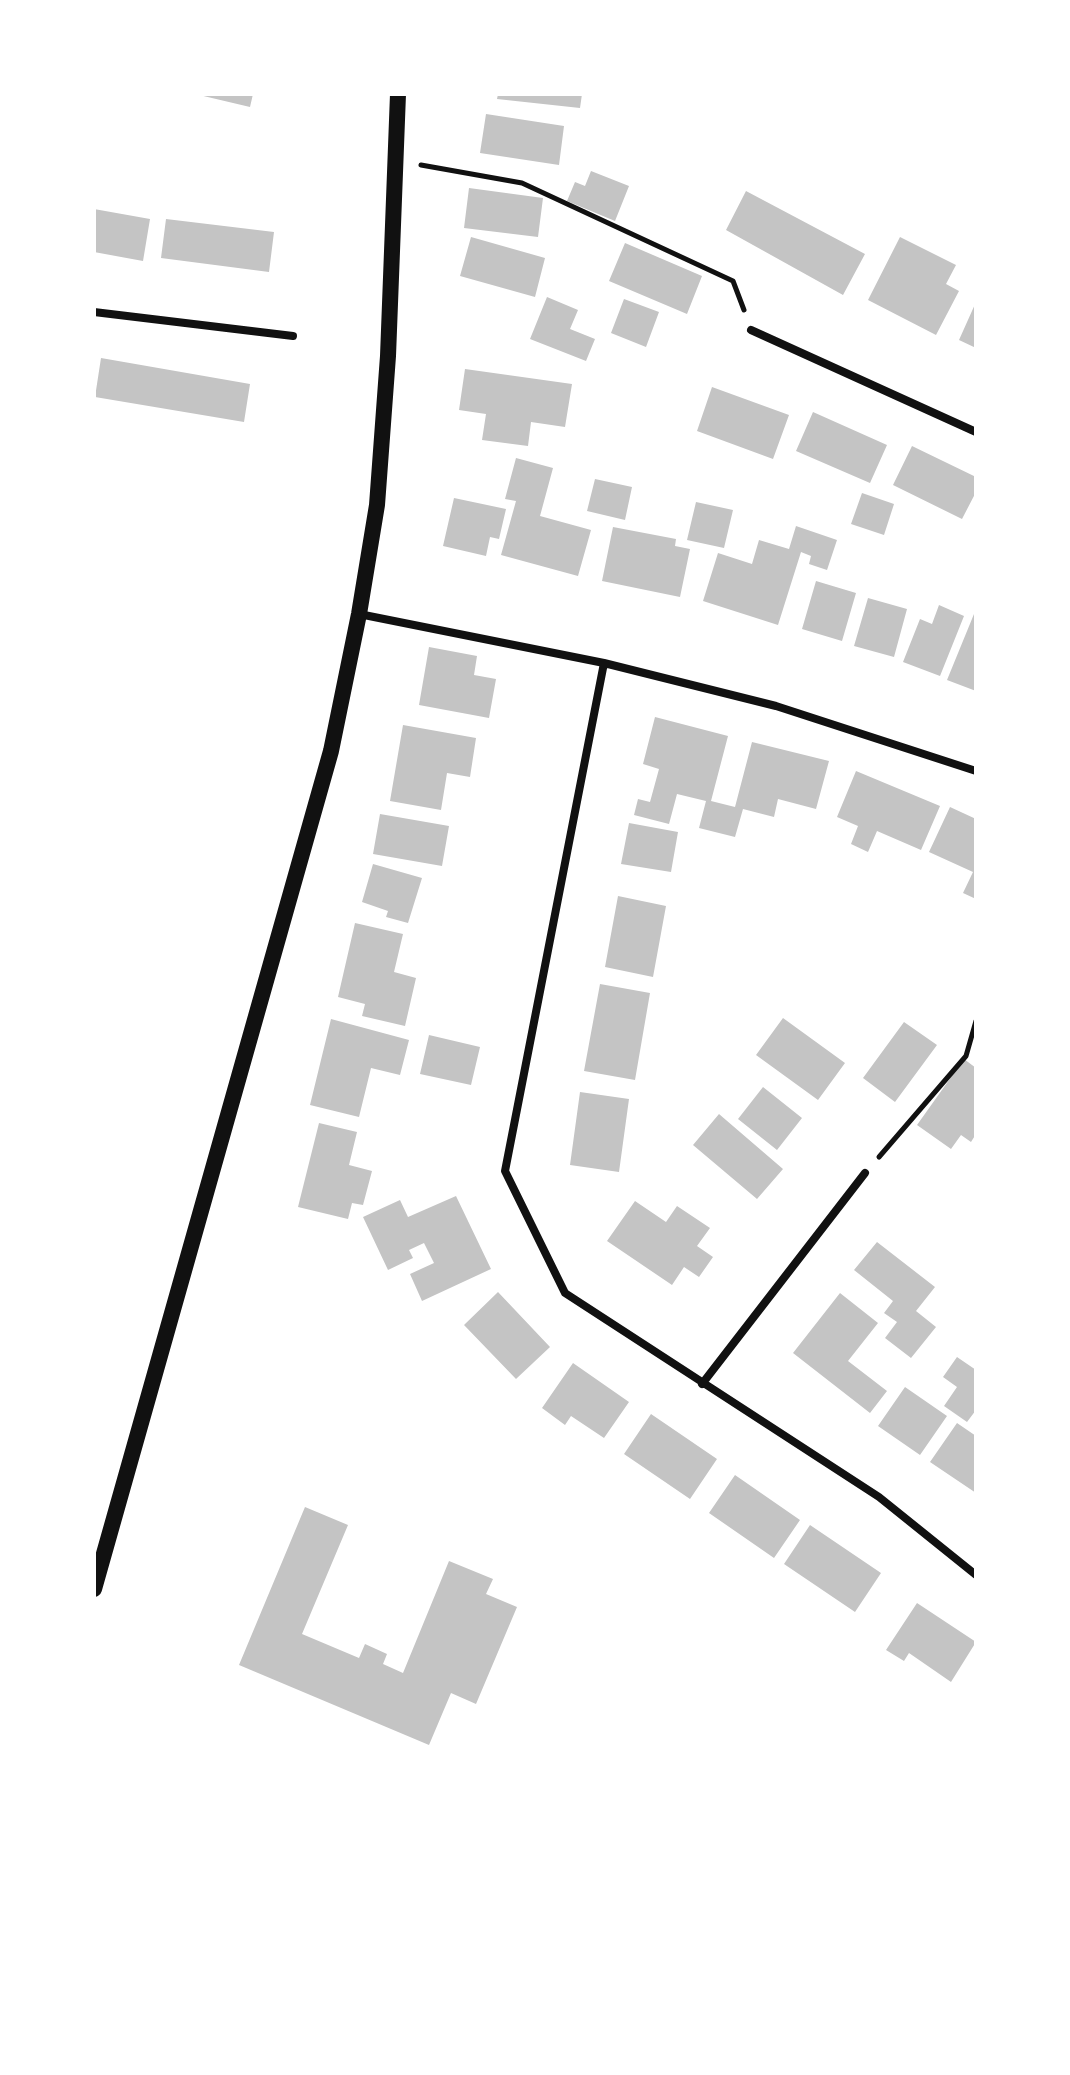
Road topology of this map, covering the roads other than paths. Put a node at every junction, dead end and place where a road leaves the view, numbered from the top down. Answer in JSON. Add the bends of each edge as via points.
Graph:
{"nodes":[{"id":1,"x":398,"y":94,"type":"edge"},
{"id":2,"x":94,"y":312,"type":"edge"},
{"id":3,"x":751,"y":330,"type":"road end"},
{"id":4,"x":293,"y":336,"type":"dead end"},
{"id":5,"x":976,"y":432,"type":"edge"},
{"id":6,"x":359,"y":614,"type":"junction"},
{"id":7,"x":604,"y":663,"type":"junction"},
{"id":8,"x":976,"y":771,"type":"edge"},
{"id":9,"x":865,"y":1173,"type":"road end"},
{"id":10,"x":702,"y":1384,"type":"junction"},
{"id":11,"x":976,"y":1575,"type":"edge"},
{"id":12,"x":94,"y":1589,"type":"edge"}],
"edges":[{"from":1,"to":6,"type":"main road","via":[[378,490]]},
{"from":2,"to":4,"type":"street"},
{"from":3,"to":5,"type":"street"},
{"from":6,"to":7,"type":"street"},
{"from":6,"to":12,"type":"main road","via":[[331,751]]},
{"from":7,"to":8,"type":"street","via":[[776,706]]},
{"from":7,"to":10,"type":"street","via":[[505,1171],[565,1293]]},
{"from":9,"to":10,"type":"street"},
{"from":10,"to":11,"type":"street","via":[[879,1497]]}]}
